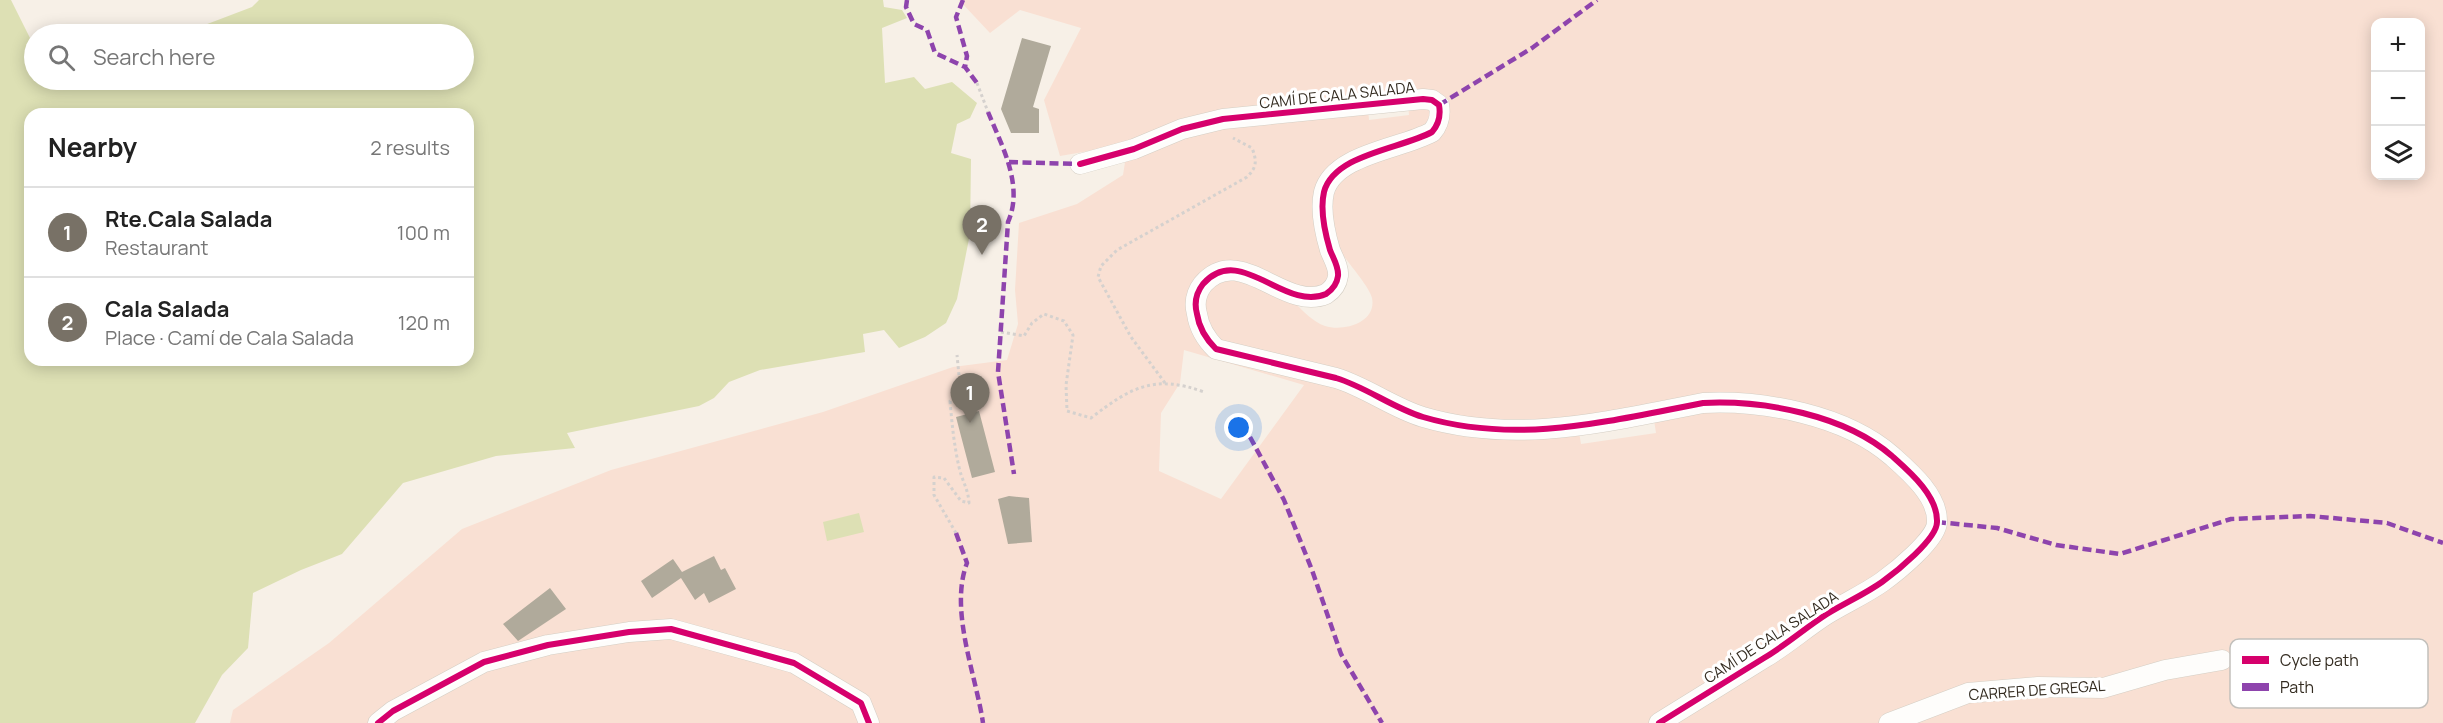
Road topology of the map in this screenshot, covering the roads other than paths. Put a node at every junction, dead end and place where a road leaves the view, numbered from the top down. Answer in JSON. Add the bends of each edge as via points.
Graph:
{"nodes":[{"id":1,"x":1080,"y":164,"type":"dead end"},
{"id":2,"x":2222,"y":660,"type":"dead end"},
{"id":3,"x":378,"y":723,"type":"edge"},
{"id":4,"x":869,"y":723,"type":"edge"},
{"id":5,"x":1659,"y":723,"type":"edge"},
{"id":6,"x":1889,"y":723,"type":"edge"}],
"edges":[{"from":1,"to":5,"type":"street","name":"CAMÍ DE CALA SALADA","via":[[1223,119],[1432,100],[1439,105],[1440,112],[1432,132],[1344,167],[1327,184],[1323,197],[1325,231],[1338,273],[1329,292],[1309,297],[1289,293],[1240,271],[1206,281],[1195,301],[1196,313],[1204,335],[1216,349],[1336,378],[1420,417],[1467,427],[1561,430],[1718,402],[1781,409],[1864,436],[1906,469],[1932,503],[1937,522],[1921,548],[1882,582]]},
{"from":2,"to":6,"type":"street","name":"CARRER DE GREGAL","via":[[2165,670],[2103,688],[2038,687],[1968,693]]},
{"from":3,"to":4,"type":"street","via":[[484,662],[548,645],[671,629],[794,663],[861,704]]}]}
